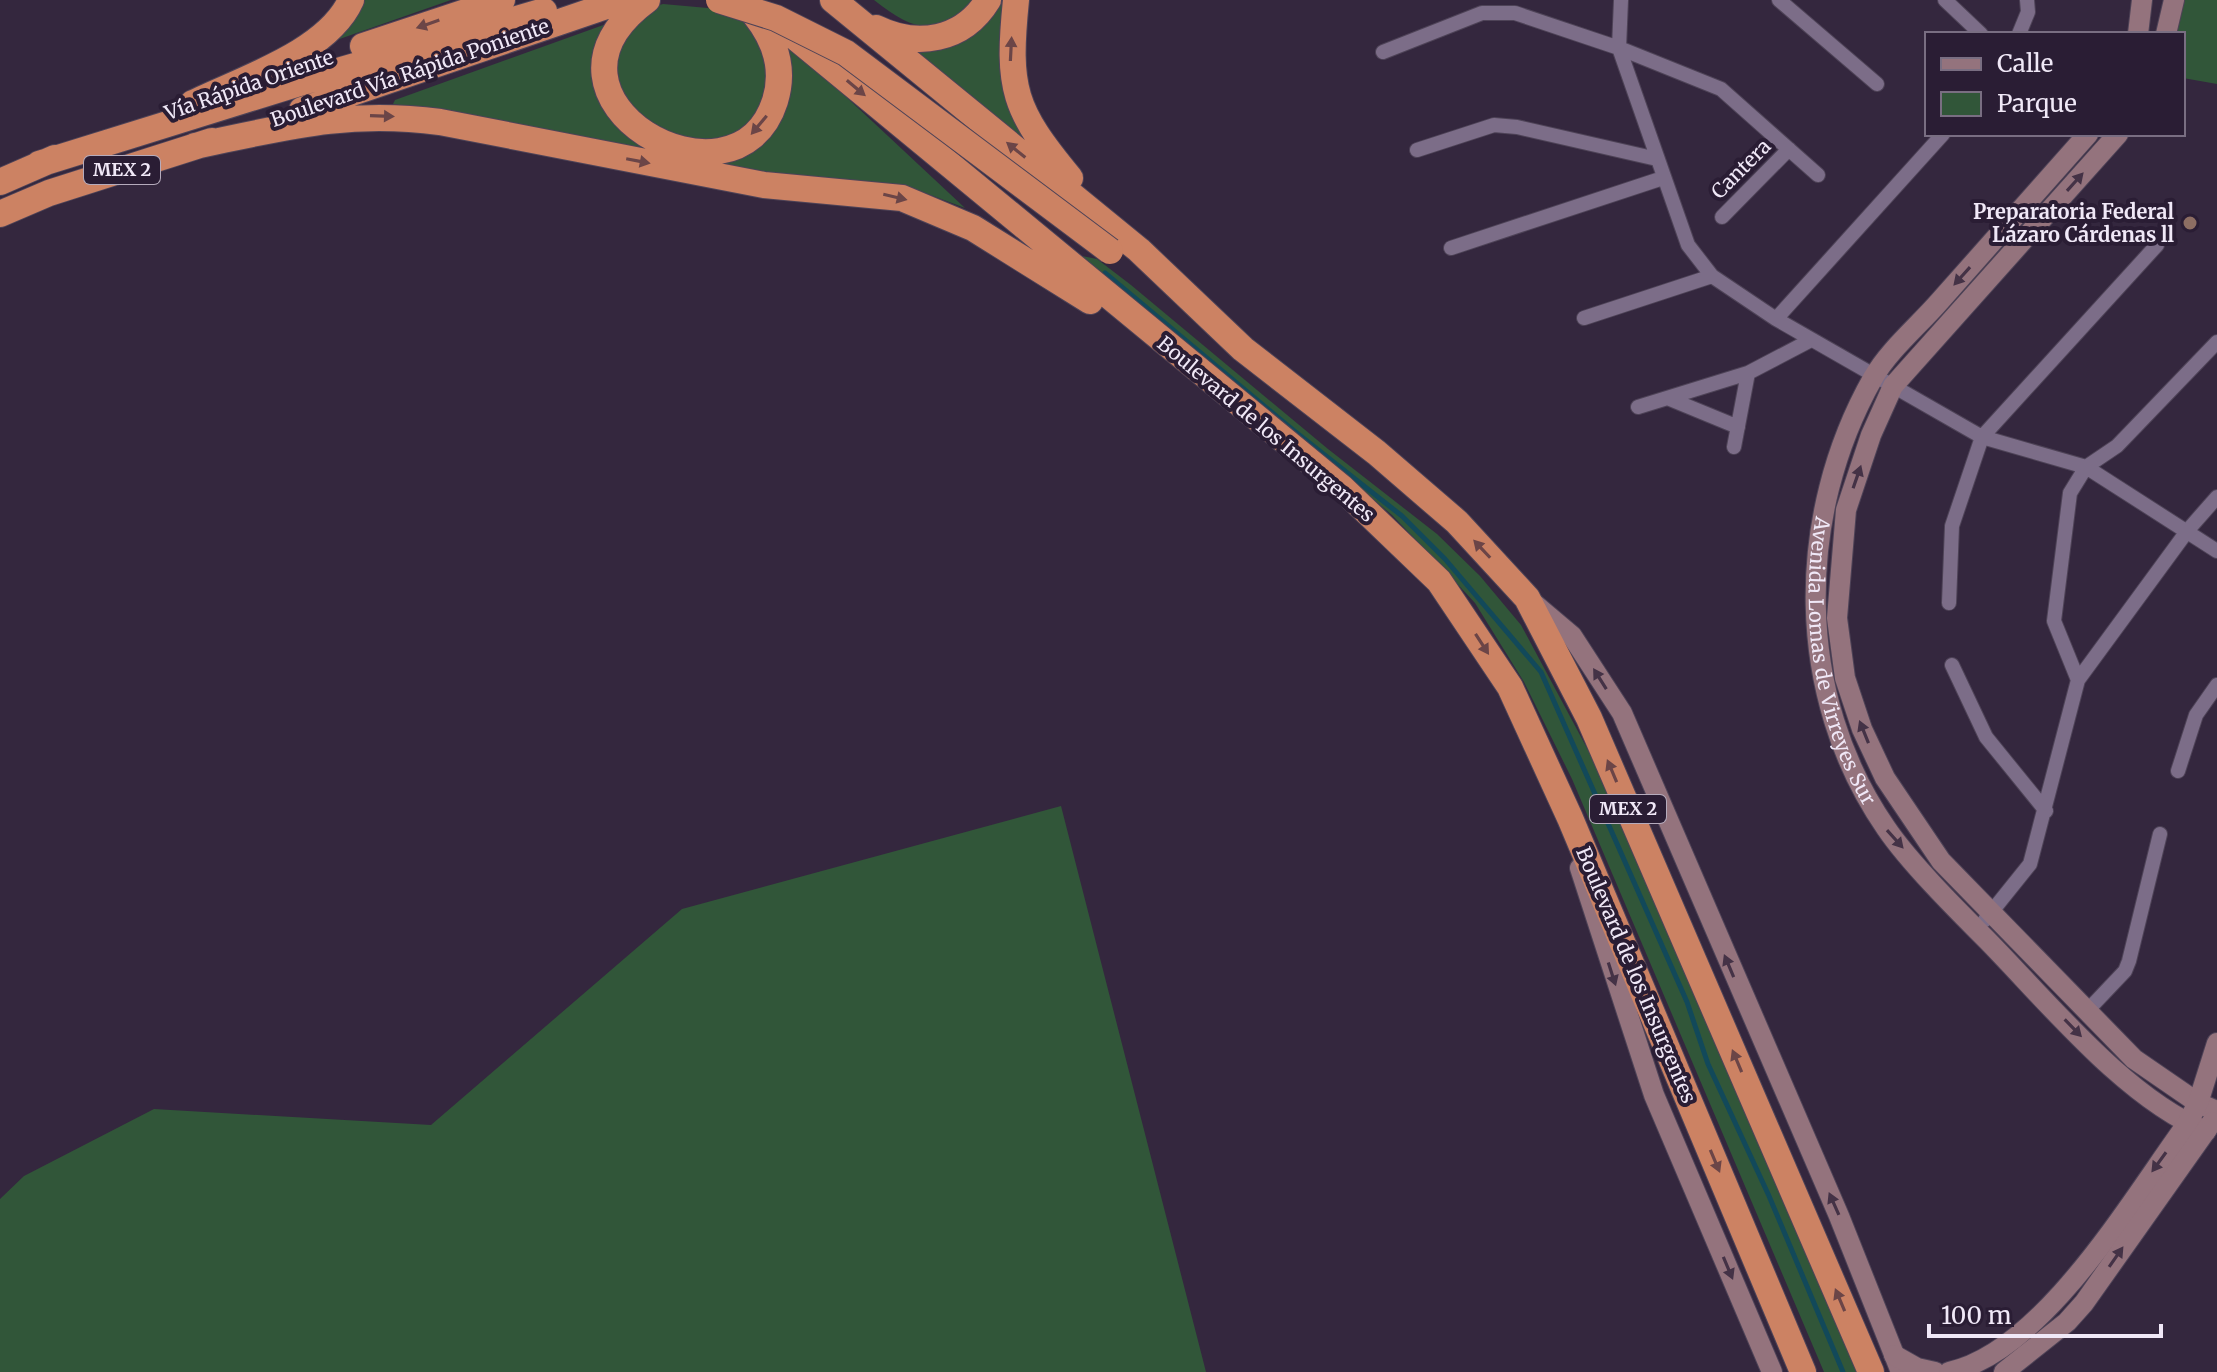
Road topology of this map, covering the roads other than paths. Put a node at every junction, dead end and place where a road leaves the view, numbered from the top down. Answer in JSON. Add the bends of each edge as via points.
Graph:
{"nodes":[{"id":1,"x":351,"y":0,"type":"edge"},
{"id":2,"x":502,"y":0,"type":"edge"},
{"id":3,"x":597,"y":0,"type":"edge"},
{"id":4,"x":624,"y":0,"type":"edge"},
{"id":5,"x":647,"y":0,"type":"edge"},
{"id":6,"x":719,"y":0,"type":"edge"},
{"id":7,"x":744,"y":0,"type":"edge"},
{"id":8,"x":751,"y":0,"type":"edge"},
{"id":9,"x":988,"y":0,"type":"edge"},
{"id":10,"x":1016,"y":0,"type":"edge"},
{"id":11,"x":1621,"y":0,"type":"edge"},
{"id":12,"x":1779,"y":0,"type":"edge"},
{"id":13,"x":1945,"y":0,"type":"edge"},
{"id":14,"x":2027,"y":0,"type":"edge"},
{"id":15,"x":2142,"y":0,"type":"edge"},
{"id":16,"x":2174,"y":0,"type":"edge"},
{"id":17,"x":838,"y":4,"type":"edge"},
{"id":18,"x":770,"y":24,"type":"junction"},
{"id":19,"x":1979,"y":32,"type":"edge"},
{"id":20,"x":2020,"y":32,"type":"edge"},
{"id":21,"x":2138,"y":32,"type":"edge"},
{"id":22,"x":2166,"y":32,"type":"edge"},
{"id":23,"x":1619,"y":48,"type":"junction"},
{"id":24,"x":1383,"y":52,"type":"dead end"},
{"id":25,"x":1877,"y":84,"type":"dead end"},
{"id":26,"x":183,"y":107,"type":"junction"},
{"id":27,"x":1941,"y":136,"type":"edge"},
{"id":28,"x":2081,"y":136,"type":"edge"},
{"id":29,"x":2116,"y":136,"type":"edge"},
{"id":30,"x":195,"y":146,"type":"junction"},
{"id":31,"x":1789,"y":149,"type":"junction"},
{"id":32,"x":1417,"y":150,"type":"dead end"},
{"id":33,"x":2098,"y":157,"type":"junction"},
{"id":34,"x":1657,"y":159,"type":"junction"},
{"id":35,"x":39,"y":164,"type":"junction"},
{"id":36,"x":1818,"y":175,"type":"dead end"},
{"id":37,"x":1663,"y":178,"type":"junction"},
{"id":38,"x":0,"y":182,"type":"edge"},
{"id":39,"x":0,"y":214,"type":"edge"},
{"id":40,"x":1722,"y":217,"type":"dead end"},
{"id":41,"x":2157,"y":245,"type":"dead end"},
{"id":42,"x":1451,"y":248,"type":"dead end"},
{"id":43,"x":1139,"y":250,"type":"junction"},
{"id":44,"x":1712,"y":276,"type":"junction"},
{"id":45,"x":1584,"y":318,"type":"dead end"},
{"id":46,"x":1776,"y":319,"type":"junction"},
{"id":47,"x":1811,"y":340,"type":"junction"},
{"id":48,"x":2217,"y":342,"type":"edge"},
{"id":49,"x":1243,"y":349,"type":"junction"},
{"id":50,"x":1748,"y":373,"type":"junction"},
{"id":51,"x":1875,"y":375,"type":"junction"},
{"id":52,"x":1206,"y":378,"type":"junction"},
{"id":53,"x":1893,"y":386,"type":"junction"},
{"id":54,"x":1670,"y":399,"type":"junction"},
{"id":55,"x":1638,"y":407,"type":"dead end"},
{"id":56,"x":1738,"y":427,"type":"junction"},
{"id":57,"x":1982,"y":437,"type":"junction"},
{"id":58,"x":1734,"y":447,"type":"dead end"},
{"id":59,"x":2086,"y":467,"type":"junction"},
{"id":60,"x":2217,"y":497,"type":"edge"},
{"id":61,"x":2188,"y":530,"type":"junction"},
{"id":62,"x":2217,"y":551,"type":"edge"},
{"id":63,"x":1527,"y":598,"type":"junction"},
{"id":64,"x":1949,"y":603,"type":"dead end"},
{"id":65,"x":1952,"y":665,"type":"dead end"},
{"id":66,"x":2078,"y":680,"type":"junction"},
{"id":67,"x":2217,"y":685,"type":"edge"},
{"id":68,"x":2178,"y":771,"type":"dead end"},
{"id":69,"x":2046,"y":811,"type":"junction"},
{"id":70,"x":1570,"y":818,"type":"junction"},
{"id":71,"x":2160,"y":834,"type":"dead end"},
{"id":72,"x":1992,"y":913,"type":"junction"},
{"id":73,"x":1976,"y":929,"type":"junction"},
{"id":74,"x":2088,"y":1010,"type":"junction"},
{"id":75,"x":2217,"y":1043,"type":"edge"},
{"id":76,"x":2205,"y":1116,"type":"edge"},
{"id":77,"x":2140,"y":1206,"type":"junction"},
{"id":78,"x":1898,"y":1363,"type":"edge"},
{"id":79,"x":1772,"y":1372,"type":"edge"},
{"id":80,"x":1803,"y":1372,"type":"edge"},
{"id":81,"x":1871,"y":1372,"type":"edge"},
{"id":82,"x":1935,"y":1372,"type":"edge"},
{"id":83,"x":1949,"y":1372,"type":"edge"},
{"id":84,"x":2004,"y":1372,"type":"edge"}],
"edges":[{"from":1,"to":26,"type":"highway","via":[[337,23],[312,45]]},
{"from":2,"to":26,"type":"highway","name":"Vía Rápida Oriente","one_way":true},
{"from":3,"to":35,"type":"highway","via":[[502,22]]},
{"from":4,"to":30,"type":"highway","name":"Boulevard Vía Rápida Poniente"},
{"from":18,"to":5,"type":"highway","one_way":true,"via":[[779,81],[774,105],[760,127],[725,149],[676,147],[633,128],[618,110],[607,82],[607,57],[616,32]]},
{"from":6,"to":49,"type":"highway","bridge":true,"via":[[776,18],[846,53]]},
{"from":7,"to":18,"type":"highway","bridge":true},
{"from":8,"to":18,"type":"highway","name":"Boulevard de los Insurgentes","bridge":true},
{"from":9,"to":17,"type":"highway","via":[[967,25],[927,39],[889,34]]},
{"from":43,"to":10,"type":"highway","one_way":true,"via":[[1026,122],[1011,67]]},
{"from":11,"to":23,"type":"street"},
{"from":12,"to":25,"type":"street"},
{"from":13,"to":19,"type":"street"},
{"from":14,"to":20,"type":"street"},
{"from":15,"to":21,"type":"street"},
{"from":16,"to":22,"type":"street"},
{"from":43,"to":17,"type":"highway","one_way":true},
{"from":18,"to":52,"type":"highway","name":"Boulevard de los Insurgentes","one_way":true},
{"from":23,"to":24,"type":"street","via":[[1515,13],[1482,13]]},
{"from":23,"to":31,"type":"street","via":[[1721,89]]},
{"from":23,"to":34,"type":"street"},
{"from":26,"to":35,"type":"highway","name":"Vía Rápida Oriente"},
{"from":27,"to":46,"type":"street"},
{"from":28,"to":33,"type":"street"},
{"from":28,"to":51,"type":"street","name":"Avenida Lomas de Virreyes Sur","one_way":true},
{"from":29,"to":33,"type":"street","name":"Avenida Lomas de Virreyes Sur"},
{"from":30,"to":39,"type":"highway","number":"MEX 2"},
{"from":30,"to":52,"type":"highway","one_way":true,"via":[[329,118],[389,116],[764,185],[892,196],[986,236]]},
{"from":31,"to":36,"type":"street"},
{"from":31,"to":40,"type":"street","name":"Cantera"},
{"from":32,"to":34,"type":"street","via":[[1494,125]]},
{"from":53,"to":33,"type":"street","name":"Avenida Lomas de Virreyes Sur","one_way":true},
{"from":34,"to":37,"type":"street"},
{"from":35,"to":38,"type":"highway","name":"Vía Rápida Oriente"},
{"from":37,"to":42,"type":"street"},
{"from":37,"to":44,"type":"street","via":[[1688,245]]},
{"from":41,"to":57,"type":"street"},
{"from":43,"to":49,"type":"highway"},
{"from":44,"to":45,"type":"street"},
{"from":44,"to":46,"type":"street"},
{"from":46,"to":47,"type":"street"},
{"from":47,"to":50,"type":"street"},
{"from":47,"to":51,"type":"street"},
{"from":48,"to":59,"type":"street","via":[[2117,446]]},
{"from":63,"to":49,"type":"highway","number":"MEX 2","one_way":true,"via":[[1423,492]]},
{"from":50,"to":54,"type":"street"},
{"from":50,"to":56,"type":"street"},
{"from":51,"to":53,"type":"street"},
{"from":51,"to":73,"type":"street","name":"Avenida Lomas de Virreyes Sur","one_way":true,"via":[[1822,508],[1815,616],[1818,661],[1828,706],[1886,828]]},
{"from":52,"to":70,"type":"highway","name":"Boulevard de los Insurgentes","number":"MEX 2","one_way":true,"via":[[1341,487],[1439,581],[1510,687]]},
{"from":53,"to":57,"type":"street"},
{"from":72,"to":53,"type":"street","name":"Avenida Lomas de Virreyes Sur","one_way":true,"via":[[1941,861],[1885,778],[1845,678],[1837,618],[1846,510]]},
{"from":54,"to":55,"type":"street"},
{"from":54,"to":56,"type":"street"},
{"from":56,"to":58,"type":"street"},
{"from":57,"to":59,"type":"street"},
{"from":57,"to":64,"type":"street","via":[[1952,526]]},
{"from":59,"to":61,"type":"street"},
{"from":59,"to":66,"type":"street","via":[[2070,493],[2054,621]]},
{"from":60,"to":61,"type":"street"},
{"from":61,"to":62,"type":"street"},
{"from":61,"to":66,"type":"street"},
{"from":78,"to":63,"type":"street","one_way":true,"via":[[1622,713],[1572,636]]},
{"from":81,"to":63,"type":"highway","number":"MEX 2","one_way":true,"via":[[1589,718]]},
{"from":65,"to":69,"type":"street","via":[[1986,737]]},
{"from":66,"to":69,"type":"street"},
{"from":67,"to":68,"type":"street","via":[[2196,715]]},
{"from":69,"to":72,"type":"street","via":[[2030,864]]},
{"from":70,"to":79,"type":"street","one_way":true,"via":[[1571,839],[1605,952],[1654,1095]]},
{"from":70,"to":80,"type":"highway","name":"Boulevard de los Insurgentes","number":"MEX 2","one_way":true},
{"from":71,"to":74,"type":"street","via":[[2125,971]]},
{"from":72,"to":73,"type":"street"},
{"from":72,"to":74,"type":"street","name":"Avenida Lomas de Virreyes Sur"},
{"from":73,"to":76,"type":"street","name":"Avenida Lomas de Virreyes Sur","one_way":true,"via":[[2117,1072]]},
{"from":74,"to":76,"type":"street","name":"Avenida Lomas de Virreyes Sur","via":[[2134,1059]]},
{"from":75,"to":76,"type":"street"},
{"from":76,"to":77,"type":"street"},
{"from":77,"to":83,"type":"street","via":[[2046,1310],[2008,1343],[1965,1369]]},
{"from":84,"to":77,"type":"street","one_way":true,"via":[[2075,1312]]},
{"from":78,"to":82,"type":"street"}]}
